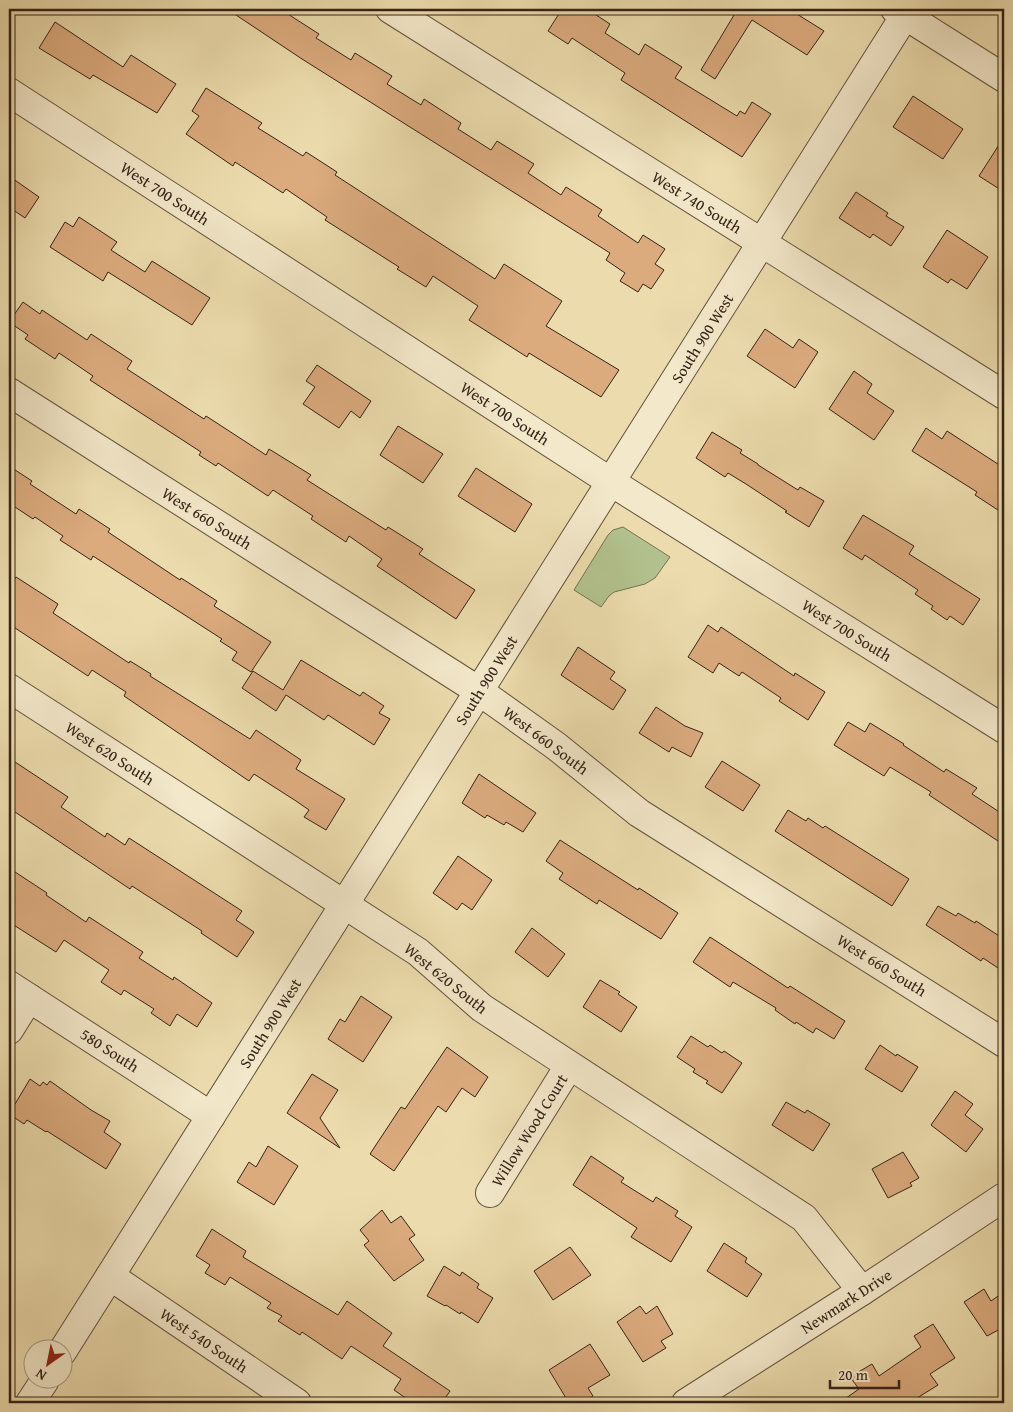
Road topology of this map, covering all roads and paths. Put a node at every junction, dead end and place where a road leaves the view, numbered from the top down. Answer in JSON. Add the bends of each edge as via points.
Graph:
{"nodes":[{"id":1,"x":390,"y":9,"type":"edge"},
{"id":2,"x":903,"y":11,"type":"edge"},
{"id":3,"x":1004,"y":78,"type":"edge"},
{"id":4,"x":9,"y":92,"type":"edge"},
{"id":5,"x":762,"y":243,"type":"junction"},
{"id":6,"x":9,"y":392,"type":"edge"},
{"id":7,"x":1004,"y":395,"type":"edge"},
{"id":8,"x":611,"y":482,"type":"junction"},
{"id":9,"x":9,"y":688,"type":"edge"},
{"id":10,"x":479,"y":691,"type":"junction"},
{"id":11,"x":1004,"y":729,"type":"edge"},
{"id":12,"x":345,"y":904,"type":"junction"},
{"id":13,"x":19,"y":991,"type":"edge"},
{"id":14,"x":9,"y":1030,"type":"edge"},
{"id":15,"x":1004,"y":1043,"type":"edge"},
{"id":16,"x":568,"y":1066,"type":"junction"},
{"id":17,"x":211,"y":1116,"type":"junction"},
{"id":18,"x":490,"y":1193,"type":"dead end"},
{"id":19,"x":1004,"y":1197,"type":"edge"},
{"id":20,"x":110,"y":1276,"type":"junction"},
{"id":21,"x":862,"y":1291,"type":"junction"},
{"id":22,"x":70,"y":1340,"type":"edge"},
{"id":23,"x":38,"y":1390,"type":"edge"},
{"id":24,"x":30,"y":1403,"type":"edge"},
{"id":25,"x":297,"y":1403,"type":"edge"},
{"id":26,"x":686,"y":1403,"type":"edge"}],
"edges":[{"from":1,"to":5,"type":"street","name":"West 740 South"},
{"from":2,"to":3,"type":"street"},
{"from":2,"to":5,"type":"street","name":"South 900 West"},
{"from":4,"to":8,"type":"street","name":"West 700 South"},
{"from":5,"to":7,"type":"street","name":"West 740 South"},
{"from":5,"to":8,"type":"street","name":"South 900 West"},
{"from":6,"to":10,"type":"street","name":"West 660 South"},
{"from":8,"to":10,"type":"street","name":"South 900 West"},
{"from":8,"to":11,"type":"street","name":"West 700 South"},
{"from":9,"to":12,"type":"street","name":"West 620 South"},
{"from":10,"to":12,"type":"street","name":"South 900 West"},
{"from":10,"to":15,"type":"street","name":"West 660 South","via":[[556,746],[639,813]]},
{"from":12,"to":16,"type":"street","name":"West 620 South","via":[[418,952],[482,1008]]},
{"from":12,"to":17,"type":"street","name":"South 900 West"},
{"from":13,"to":14,"type":"street"},
{"from":13,"to":17,"type":"street","name":"580 South"},
{"from":16,"to":18,"type":"street","name":"Willow Wood Court"},
{"from":16,"to":21,"type":"street","name":"West 620 South","via":[[804,1218]]},
{"from":17,"to":20,"type":"street","name":"South 900 West"},
{"from":19,"to":21,"type":"street","name":"Newmark Drive"},
{"from":20,"to":22,"type":"street","name":"South 900 West"},
{"from":20,"to":25,"type":"street","name":"West 540 South"},
{"from":21,"to":26,"type":"street","name":"Newmark Drive"},
{"from":23,"to":24,"type":"street"}]}
